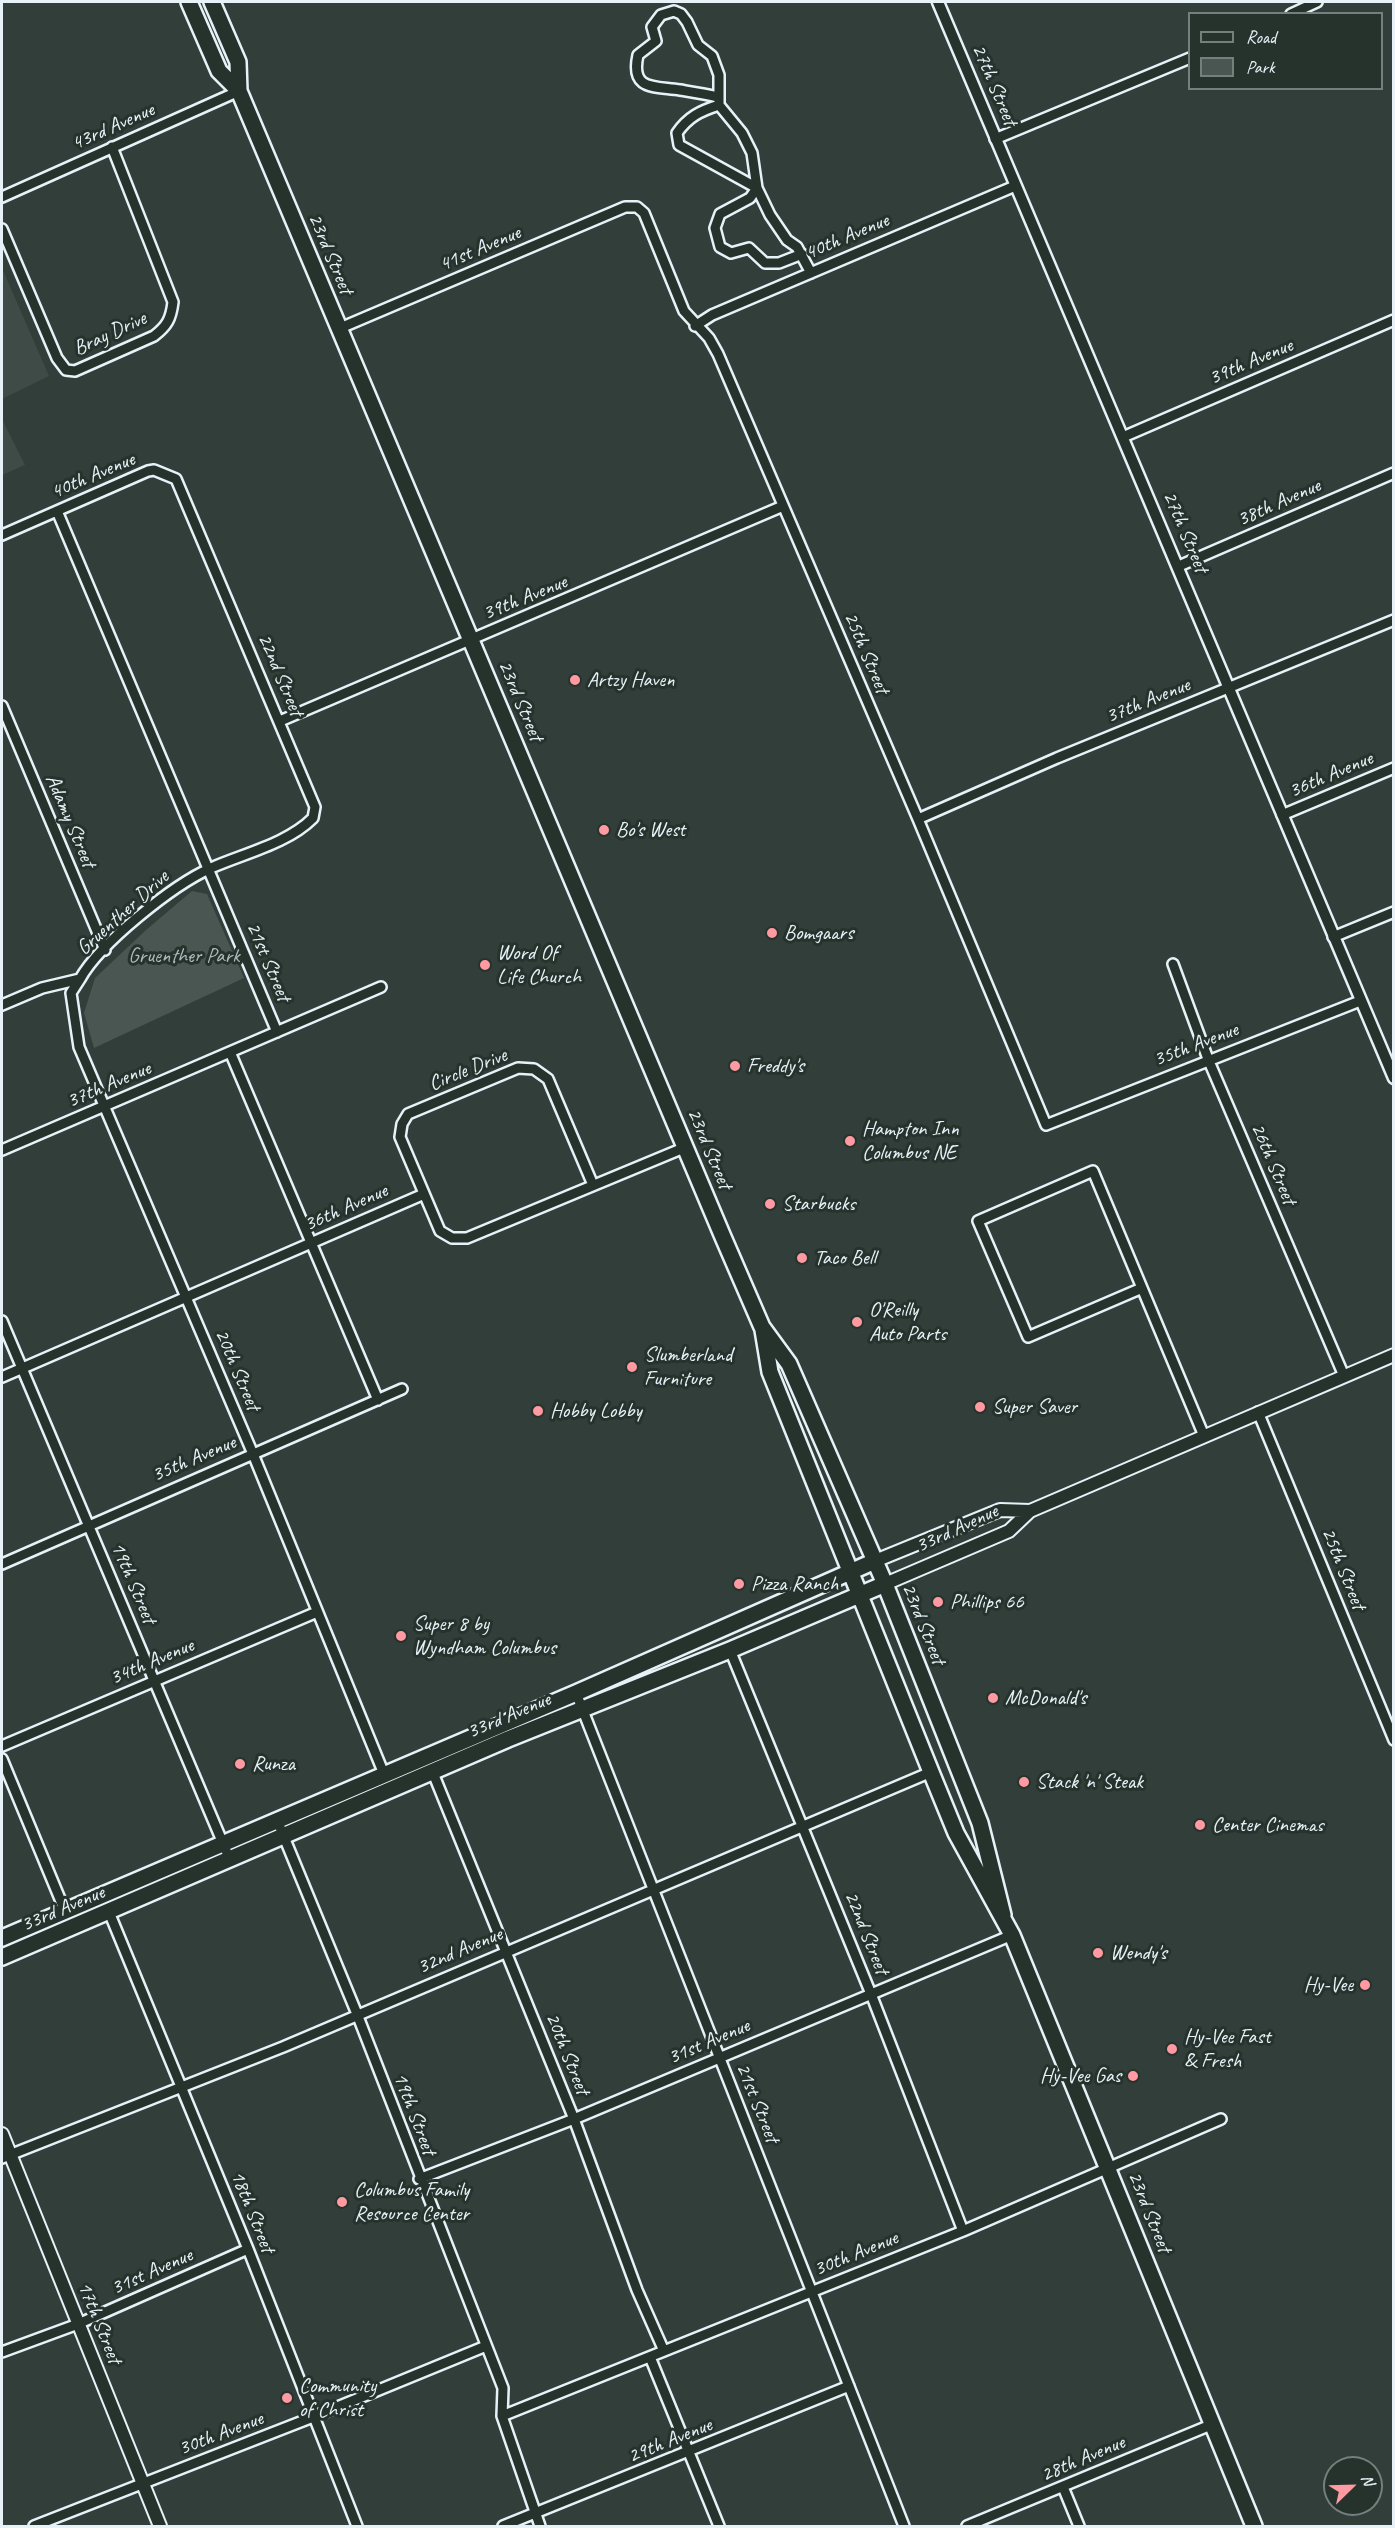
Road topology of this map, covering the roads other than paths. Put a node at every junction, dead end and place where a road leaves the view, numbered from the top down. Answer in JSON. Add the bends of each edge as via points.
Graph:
{"nodes":[{"id":1,"x":189,"y":2,"type":"edge"},
{"id":2,"x":212,"y":2,"type":"edge"},
{"id":3,"x":938,"y":2,"type":"edge"},
{"id":4,"x":1317,"y":2,"type":"edge"},
{"id":5,"x":1295,"y":12,"type":"edge"},
{"id":6,"x":1188,"y":59,"type":"edge"},
{"id":7,"x":239,"y":91,"type":"junction"},
{"id":8,"x":718,"y":101,"type":"junction"},
{"id":9,"x":995,"y":139,"type":"junction"},
{"id":10,"x":112,"y":147,"type":"junction"},
{"id":11,"x":1015,"y":186,"type":"junction"},
{"id":12,"x":757,"y":188,"type":"junction"},
{"id":13,"x":2,"y":197,"type":"edge"},
{"id":14,"x":637,"y":207,"type":"joint"},
{"id":15,"x":2,"y":229,"type":"edge"},
{"id":16,"x":802,"y":254,"type":"junction"},
{"id":17,"x":811,"y":273,"type":"junction"},
{"id":18,"x":1394,"y":320,"type":"edge"},
{"id":19,"x":695,"y":326,"type":"junction"},
{"id":20,"x":338,"y":329,"type":"junction"},
{"id":21,"x":1123,"y":437,"type":"junction"},
{"id":22,"x":1394,"y":473,"type":"edge"},
{"id":23,"x":186,"y":500,"type":"joint"},
{"id":24,"x":783,"y":506,"type":"junction"},
{"id":25,"x":57,"y":511,"type":"junction"},
{"id":26,"x":2,"y":535,"type":"edge"},
{"id":27,"x":1179,"y":566,"type":"junction"},
{"id":28,"x":1394,"y":620,"type":"edge"},
{"id":29,"x":471,"y":639,"type":"junction"},
{"id":30,"x":1230,"y":688,"type":"junction"},
{"id":31,"x":2,"y":706,"type":"edge"},
{"id":32,"x":280,"y":721,"type":"junction"},
{"id":33,"x":1394,"y":768,"type":"edge"},
{"id":34,"x":1282,"y":815,"type":"junction"},
{"id":35,"x":918,"y":819,"type":"junction"},
{"id":36,"x":269,"y":844,"type":"joint"},
{"id":37,"x":209,"y":869,"type":"junction"},
{"id":38,"x":1394,"y":912,"type":"edge"},
{"id":39,"x":1333,"y":937,"type":"junction"},
{"id":40,"x":105,"y":950,"type":"junction"},
{"id":41,"x":1173,"y":964,"type":"dead end"},
{"id":42,"x":80,"y":979,"type":"junction"},
{"id":43,"x":381,"y":987,"type":"dead end"},
{"id":44,"x":1360,"y":1001,"type":"junction"},
{"id":45,"x":2,"y":1005,"type":"edge"},
{"id":46,"x":277,"y":1032,"type":"junction"},
{"id":47,"x":230,"y":1052,"type":"junction"},
{"id":48,"x":1208,"y":1059,"type":"junction"},
{"id":49,"x":1394,"y":1078,"type":"edge"},
{"id":50,"x":104,"y":1106,"type":"junction"},
{"id":51,"x":1046,"y":1125,"type":"joint"},
{"id":52,"x":686,"y":1147,"type":"junction"},
{"id":53,"x":2,"y":1150,"type":"edge"},
{"id":54,"x":593,"y":1185,"type":"junction"},
{"id":55,"x":424,"y":1194,"type":"junction"},
{"id":56,"x":310,"y":1243,"type":"junction"},
{"id":57,"x":1142,"y":1288,"type":"junction"},
{"id":58,"x":186,"y":1296,"type":"junction"},
{"id":59,"x":2,"y":1321,"type":"edge"},
{"id":60,"x":762,"y":1327,"type":"junction"},
{"id":61,"x":1394,"y":1355,"type":"edge"},
{"id":62,"x":22,"y":1368,"type":"junction"},
{"id":63,"x":1344,"y":1376,"type":"junction"},
{"id":64,"x":2,"y":1377,"type":"edge"},
{"id":65,"x":402,"y":1389,"type":"dead end"},
{"id":66,"x":378,"y":1400,"type":"junction"},
{"id":67,"x":1258,"y":1412,"type":"junction"},
{"id":68,"x":1204,"y":1436,"type":"junction"},
{"id":69,"x":252,"y":1454,"type":"junction"},
{"id":70,"x":1030,"y":1511,"type":"junction"},
{"id":71,"x":88,"y":1526,"type":"junction"},
{"id":72,"x":875,"y":1561,"type":"junction"},
{"id":73,"x":2,"y":1564,"type":"edge"},
{"id":74,"x":851,"y":1571,"type":"junction"},
{"id":75,"x":885,"y":1584,"type":"junction"},
{"id":76,"x":861,"y":1595,"type":"junction"},
{"id":77,"x":317,"y":1612,"type":"junction"},
{"id":78,"x":730,"y":1650,"type":"junction"},
{"id":79,"x":156,"y":1681,"type":"junction"},
{"id":80,"x":576,"y":1693,"type":"junction"},
{"id":81,"x":582,"y":1709,"type":"junction"},
{"id":82,"x":1394,"y":1740,"type":"edge"},
{"id":83,"x":2,"y":1746,"type":"edge"},
{"id":84,"x":2,"y":1759,"type":"edge"},
{"id":85,"x":932,"y":1772,"type":"junction"},
{"id":86,"x":433,"y":1773,"type":"junction"},
{"id":87,"x":384,"y":1774,"type":"junction"},
{"id":88,"x":277,"y":1820,"type":"junction"},
{"id":89,"x":804,"y":1827,"type":"junction"},
{"id":90,"x":285,"y":1836,"type":"junction"},
{"id":91,"x":222,"y":1843,"type":"junction"},
{"id":92,"x":230,"y":1860,"type":"junction"},
{"id":93,"x":653,"y":1888,"type":"junction"},
{"id":94,"x":64,"y":1911,"type":"junction"},
{"id":95,"x":109,"y":1912,"type":"junction"},
{"id":96,"x":1003,"y":1915,"type":"junction"},
{"id":97,"x":1012,"y":1935,"type":"junction"},
{"id":98,"x":2,"y":1938,"type":"edge"},
{"id":99,"x":506,"y":1950,"type":"junction"},
{"id":100,"x":2,"y":1958,"type":"edge"},
{"id":101,"x":871,"y":1994,"type":"junction"},
{"id":102,"x":357,"y":2014,"type":"junction"},
{"id":103,"x":719,"y":2057,"type":"junction"},
{"id":104,"x":181,"y":2087,"type":"junction"},
{"id":105,"x":574,"y":2119,"type":"junction"},
{"id":106,"x":1221,"y":2119,"type":"dead end"},
{"id":107,"x":2,"y":2134,"type":"edge"},
{"id":108,"x":6,"y":2157,"type":"edge"},
{"id":109,"x":1108,"y":2167,"type":"junction"},
{"id":110,"x":419,"y":2179,"type":"junction"},
{"id":111,"x":963,"y":2231,"type":"junction"},
{"id":112,"x":248,"y":2249,"type":"junction"},
{"id":113,"x":812,"y":2291,"type":"junction"},
{"id":114,"x":78,"y":2324,"type":"junction"},
{"id":115,"x":486,"y":2346,"type":"junction"},
{"id":116,"x":664,"y":2351,"type":"junction"},
{"id":117,"x":2,"y":2352,"type":"edge"},
{"id":118,"x":650,"y":2357,"type":"junction"},
{"id":119,"x":849,"y":2386,"type":"junction"},
{"id":120,"x":502,"y":2416,"type":"junction"},
{"id":121,"x":313,"y":2417,"type":"junction"},
{"id":122,"x":1213,"y":2424,"type":"junction"},
{"id":123,"x":690,"y":2452,"type":"junction"},
{"id":124,"x":143,"y":2484,"type":"junction"},
{"id":125,"x":1063,"y":2487,"type":"junction"},
{"id":126,"x":534,"y":2513,"type":"junction"},
{"id":127,"x":34,"y":2526,"type":"edge"},
{"id":128,"x":160,"y":2526,"type":"edge"},
{"id":129,"x":357,"y":2526,"type":"edge"},
{"id":130,"x":503,"y":2526,"type":"edge"},
{"id":131,"x":540,"y":2526,"type":"edge"},
{"id":132,"x":719,"y":2526,"type":"edge"},
{"id":133,"x":904,"y":2526,"type":"edge"},
{"id":134,"x":967,"y":2526,"type":"edge"},
{"id":135,"x":1079,"y":2526,"type":"edge"},
{"id":136,"x":1254,"y":2526,"type":"edge"}],
"edges":[{"from":1,"to":7,"type":"highway","name":"23rd Street","via":[[219,71]]},
{"from":2,"to":7,"type":"highway","name":"23rd Street","via":[[238,62]]},
{"from":3,"to":9,"type":"street","name":"27th Street"},
{"from":4,"to":5,"type":"street"},
{"from":6,"to":9,"type":"street"},
{"from":7,"to":10,"type":"street","name":"43rd Avenue"},
{"from":7,"to":20,"type":"highway","name":"23rd Street"},
{"from":8,"to":8,"type":"street","via":[[718,75],[712,56],[698,45],[681,14],[674,11],[661,15],[652,27],[656,41],[638,55],[640,80],[656,88]]},
{"from":8,"to":12,"type":"street","via":[[752,153]]},
{"from":8,"to":12,"type":"street","via":[[685,121],[677,133],[679,146]]},
{"from":9,"to":11,"type":"street","name":"27th Street"},
{"from":10,"to":13,"type":"street","name":"43rd Avenue"},
{"from":10,"to":15,"type":"street","name":"Bray Drive","via":[[174,302],[172,315],[153,336],[75,371],[66,370],[57,358]]},
{"from":11,"to":17,"type":"street","name":"40th Avenue"},
{"from":11,"to":21,"type":"street","name":"27th Street"},
{"from":12,"to":16,"type":"street","via":[[776,226]]},
{"from":12,"to":16,"type":"street","via":[[750,198],[720,214],[715,228],[720,247],[730,253],[749,248],[765,263],[779,263]]},
{"from":14,"to":19,"type":"street","name":"25th Street","via":[[644,213],[684,310]]},
{"from":14,"to":20,"type":"street","name":"41st Avenue","via":[[625,207]]},
{"from":16,"to":17,"type":"street"},
{"from":17,"to":19,"type":"street","name":"40th Avenue"},
{"from":18,"to":21,"type":"street","name":"39th Avenue"},
{"from":19,"to":24,"type":"street","name":"25th Street","via":[[709,338],[718,354]]},
{"from":20,"to":29,"type":"highway","name":"23rd Street"},
{"from":21,"to":27,"type":"street","name":"27th Street"},
{"from":22,"to":27,"type":"street","name":"38th Avenue"},
{"from":23,"to":25,"type":"street","name":"40th Avenue","via":[[176,479],[154,470]]},
{"from":23,"to":32,"type":"street","name":"22nd Street"},
{"from":24,"to":29,"type":"street","name":"39th Avenue"},
{"from":24,"to":35,"type":"street","name":"25th Street"},
{"from":25,"to":26,"type":"street","name":"40th Avenue"},
{"from":25,"to":37,"type":"street","name":"21st Street"},
{"from":27,"to":30,"type":"street","name":"27th Street"},
{"from":28,"to":30,"type":"street","name":"37th Avenue"},
{"from":29,"to":32,"type":"street","name":"39th Avenue"},
{"from":29,"to":52,"type":"highway","name":"23rd Street"},
{"from":30,"to":34,"type":"street","name":"27th Street"},
{"from":30,"to":35,"type":"street","name":"37th Avenue"},
{"from":31,"to":40,"type":"street","name":"Adamy Street"},
{"from":32,"to":36,"type":"street","name":"22nd Street","via":[[315,807],[307,824]]},
{"from":33,"to":34,"type":"street","name":"36th Avenue"},
{"from":34,"to":39,"type":"street","name":"27th Street"},
{"from":35,"to":51,"type":"street","name":"25th Street"},
{"from":36,"to":37,"type":"street","name":"Gruenther Drive"},
{"from":37,"to":40,"type":"street","name":"Gruenther Drive","via":[[176,887]]},
{"from":37,"to":46,"type":"street","name":"21st Street"},
{"from":38,"to":39,"type":"street"},
{"from":39,"to":44,"type":"street","name":"27th Street"},
{"from":40,"to":42,"type":"street","name":"Gruenther Drive"},
{"from":41,"to":48,"type":"street","name":"26th Street"},
{"from":42,"to":45,"type":"street","name":"Gruenther Drive","via":[[42,988]]},
{"from":42,"to":50,"type":"street","name":"20th Street","via":[[72,993],[79,1047]]},
{"from":43,"to":46,"type":"street"},
{"from":44,"to":48,"type":"street","name":"35th Avenue"},
{"from":44,"to":49,"type":"street","name":"27th Street"},
{"from":46,"to":47,"type":"street","name":"21st Street"},
{"from":47,"to":50,"type":"street","name":"37th Avenue"},
{"from":47,"to":56,"type":"street"},
{"from":48,"to":51,"type":"street","name":"35th Avenue"},
{"from":48,"to":63,"type":"street","name":"26th Street"},
{"from":50,"to":53,"type":"street","name":"37th Avenue"},
{"from":50,"to":58,"type":"street","name":"20th Street"},
{"from":52,"to":54,"type":"street"},
{"from":52,"to":60,"type":"highway","name":"23rd Street"},
{"from":54,"to":55,"type":"street","via":[[467,1238],[452,1238],[440,1231]]},
{"from":54,"to":55,"type":"street","name":"Circle Drive","via":[[548,1079],[534,1069],[518,1068],[408,1114],[400,1137]]},
{"from":55,"to":56,"type":"street","name":"36th Avenue"},
{"from":56,"to":58,"type":"street","name":"36th Avenue"},
{"from":56,"to":66,"type":"street"},
{"from":57,"to":57,"type":"street","via":[[1093,1170],[978,1221],[1028,1337]]},
{"from":57,"to":68,"type":"street"},
{"from":58,"to":62,"type":"street","name":"36th Avenue"},
{"from":58,"to":69,"type":"street","name":"20th Street"},
{"from":59,"to":62,"type":"street","name":"19th Street"},
{"from":60,"to":72,"type":"highway","name":"23rd Street","via":[[789,1364]]},
{"from":60,"to":74,"type":"highway","name":"23rd Street","via":[[770,1372]]},
{"from":61,"to":63,"type":"main road","name":"33rd Avenue"},
{"from":62,"to":64,"type":"street","name":"36th Avenue"},
{"from":62,"to":71,"type":"street","name":"19th Street"},
{"from":63,"to":67,"type":"main road","name":"33rd Avenue"},
{"from":65,"to":66,"type":"street","name":"35th Avenue"},
{"from":66,"to":69,"type":"street","name":"35th Avenue"},
{"from":67,"to":68,"type":"main road","name":"33rd Avenue"},
{"from":67,"to":82,"type":"street","name":"25th Street"},
{"from":68,"to":70,"type":"main road","name":"33rd Avenue"},
{"from":69,"to":71,"type":"street","name":"35th Avenue"},
{"from":69,"to":77,"type":"street","name":"20th Street"},
{"from":70,"to":72,"type":"main road","name":"33rd Avenue","via":[[1000,1510]]},
{"from":70,"to":75,"type":"main road","name":"33rd Avenue","via":[[1009,1531]]},
{"from":71,"to":73,"type":"street","name":"35th Avenue"},
{"from":71,"to":79,"type":"street","name":"19th Street"},
{"from":72,"to":74,"type":"highway","name":"33rd Avenue"},
{"from":72,"to":75,"type":"highway","name":"23rd Street"},
{"from":74,"to":76,"type":"highway","name":"23rd Street"},
{"from":74,"to":80,"type":"highway","name":"33rd Avenue"},
{"from":75,"to":76,"type":"highway","name":"33rd Avenue"},
{"from":75,"to":96,"type":"highway","name":"23rd Street","via":[[980,1823]]},
{"from":76,"to":78,"type":"highway","name":"33rd Avenue"},
{"from":76,"to":85,"type":"highway","name":"23rd Street"},
{"from":77,"to":79,"type":"street","name":"34th Avenue"},
{"from":77,"to":87,"type":"street","name":"20th Street"},
{"from":78,"to":81,"type":"highway","name":"33rd Avenue"},
{"from":78,"to":89,"type":"street","name":"22nd Street"},
{"from":79,"to":83,"type":"street","name":"34th Avenue"},
{"from":79,"to":91,"type":"street","name":"19th Street"},
{"from":80,"to":81,"type":"street","name":"21st Street"},
{"from":80,"to":87,"type":"highway","name":"33rd Avenue"},
{"from":81,"to":86,"type":"highway","name":"33rd Avenue"},
{"from":81,"to":93,"type":"street","name":"21st Street"},
{"from":84,"to":94,"type":"street"},
{"from":85,"to":89,"type":"street","name":"32nd Avenue"},
{"from":85,"to":96,"type":"highway","name":"23rd Street","via":[[956,1833]]},
{"from":86,"to":90,"type":"highway","name":"33rd Avenue"},
{"from":86,"to":99,"type":"street","name":"20th Street"},
{"from":87,"to":88,"type":"highway","name":"33rd Avenue"},
{"from":88,"to":90,"type":"street","name":"19th Street"},
{"from":88,"to":91,"type":"highway","name":"33rd Avenue"},
{"from":89,"to":93,"type":"street","name":"32nd Avenue"},
{"from":89,"to":101,"type":"street","name":"22nd Street"},
{"from":90,"to":92,"type":"highway","name":"33rd Avenue"},
{"from":90,"to":102,"type":"street","name":"19th Street"},
{"from":91,"to":92,"type":"street","name":"19th Street"},
{"from":91,"to":94,"type":"highway","name":"33rd Avenue"},
{"from":92,"to":95,"type":"highway","name":"33rd Avenue"},
{"from":93,"to":99,"type":"street","name":"32nd Avenue"},
{"from":93,"to":103,"type":"street","name":"21st Street"},
{"from":94,"to":98,"type":"highway","name":"33rd Avenue"},
{"from":95,"to":100,"type":"highway","name":"33rd Avenue"},
{"from":95,"to":104,"type":"street","name":"18th Street"},
{"from":96,"to":97,"type":"highway","name":"23rd Street"},
{"from":97,"to":101,"type":"street","name":"31st Avenue"},
{"from":97,"to":109,"type":"highway","name":"23rd Street"},
{"from":99,"to":102,"type":"street","name":"32nd Avenue"},
{"from":99,"to":105,"type":"street","name":"20th Street"},
{"from":101,"to":103,"type":"street","name":"31st Avenue"},
{"from":101,"to":111,"type":"street","name":"22nd Street"},
{"from":102,"to":104,"type":"street","name":"32nd Avenue"},
{"from":102,"to":110,"type":"street","name":"19th Street"},
{"from":103,"to":105,"type":"street","name":"31st Avenue"},
{"from":103,"to":113,"type":"street","name":"21st Street"},
{"from":104,"to":108,"type":"street","name":"32nd Avenue"},
{"from":104,"to":112,"type":"street","name":"18th Street"},
{"from":105,"to":110,"type":"street","name":"31st Avenue"},
{"from":105,"to":116,"type":"street","name":"20th Street","via":[[637,2290]]},
{"from":106,"to":109,"type":"street","name":"30th Avenue"},
{"from":107,"to":108,"type":"main road","name":"17th Street"},
{"from":108,"to":114,"type":"main road","name":"17th Street"},
{"from":109,"to":111,"type":"street","name":"30th Avenue"},
{"from":109,"to":122,"type":"highway","name":"23rd Street"},
{"from":110,"to":115,"type":"street","name":"19th Street"},
{"from":111,"to":113,"type":"street","name":"30th Avenue"},
{"from":112,"to":114,"type":"street","name":"31st Avenue"},
{"from":112,"to":121,"type":"street","name":"18th Street"},
{"from":113,"to":116,"type":"street","name":"30th Avenue"},
{"from":113,"to":119,"type":"street","name":"21st Street"},
{"from":114,"to":117,"type":"street","name":"31st Avenue"},
{"from":114,"to":124,"type":"main road","name":"17th Street"},
{"from":115,"to":120,"type":"street","name":"19th Street","via":[[503,2388]]},
{"from":115,"to":121,"type":"street","name":"30th Avenue"},
{"from":116,"to":118,"type":"street","name":"30th Avenue"},
{"from":118,"to":120,"type":"street","name":"30th Avenue"},
{"from":118,"to":123,"type":"street"},
{"from":119,"to":123,"type":"street","name":"29th Avenue"},
{"from":119,"to":133,"type":"street","name":"21st Street"},
{"from":120,"to":126,"type":"street","name":"19th Street"},
{"from":121,"to":124,"type":"street","name":"30th Avenue"},
{"from":121,"to":129,"type":"street","name":"18th Street"},
{"from":122,"to":125,"type":"street","name":"28th Avenue"},
{"from":122,"to":136,"type":"highway","name":"23rd Street"},
{"from":123,"to":126,"type":"street","name":"29th Avenue"},
{"from":123,"to":132,"type":"street"},
{"from":124,"to":127,"type":"street","name":"30th Avenue"},
{"from":124,"to":128,"type":"main road","name":"17th Street"},
{"from":125,"to":134,"type":"street","name":"28th Avenue"},
{"from":125,"to":135,"type":"street"},
{"from":126,"to":130,"type":"street","name":"29th Avenue"},
{"from":126,"to":131,"type":"street","name":"19th Street"}]}
